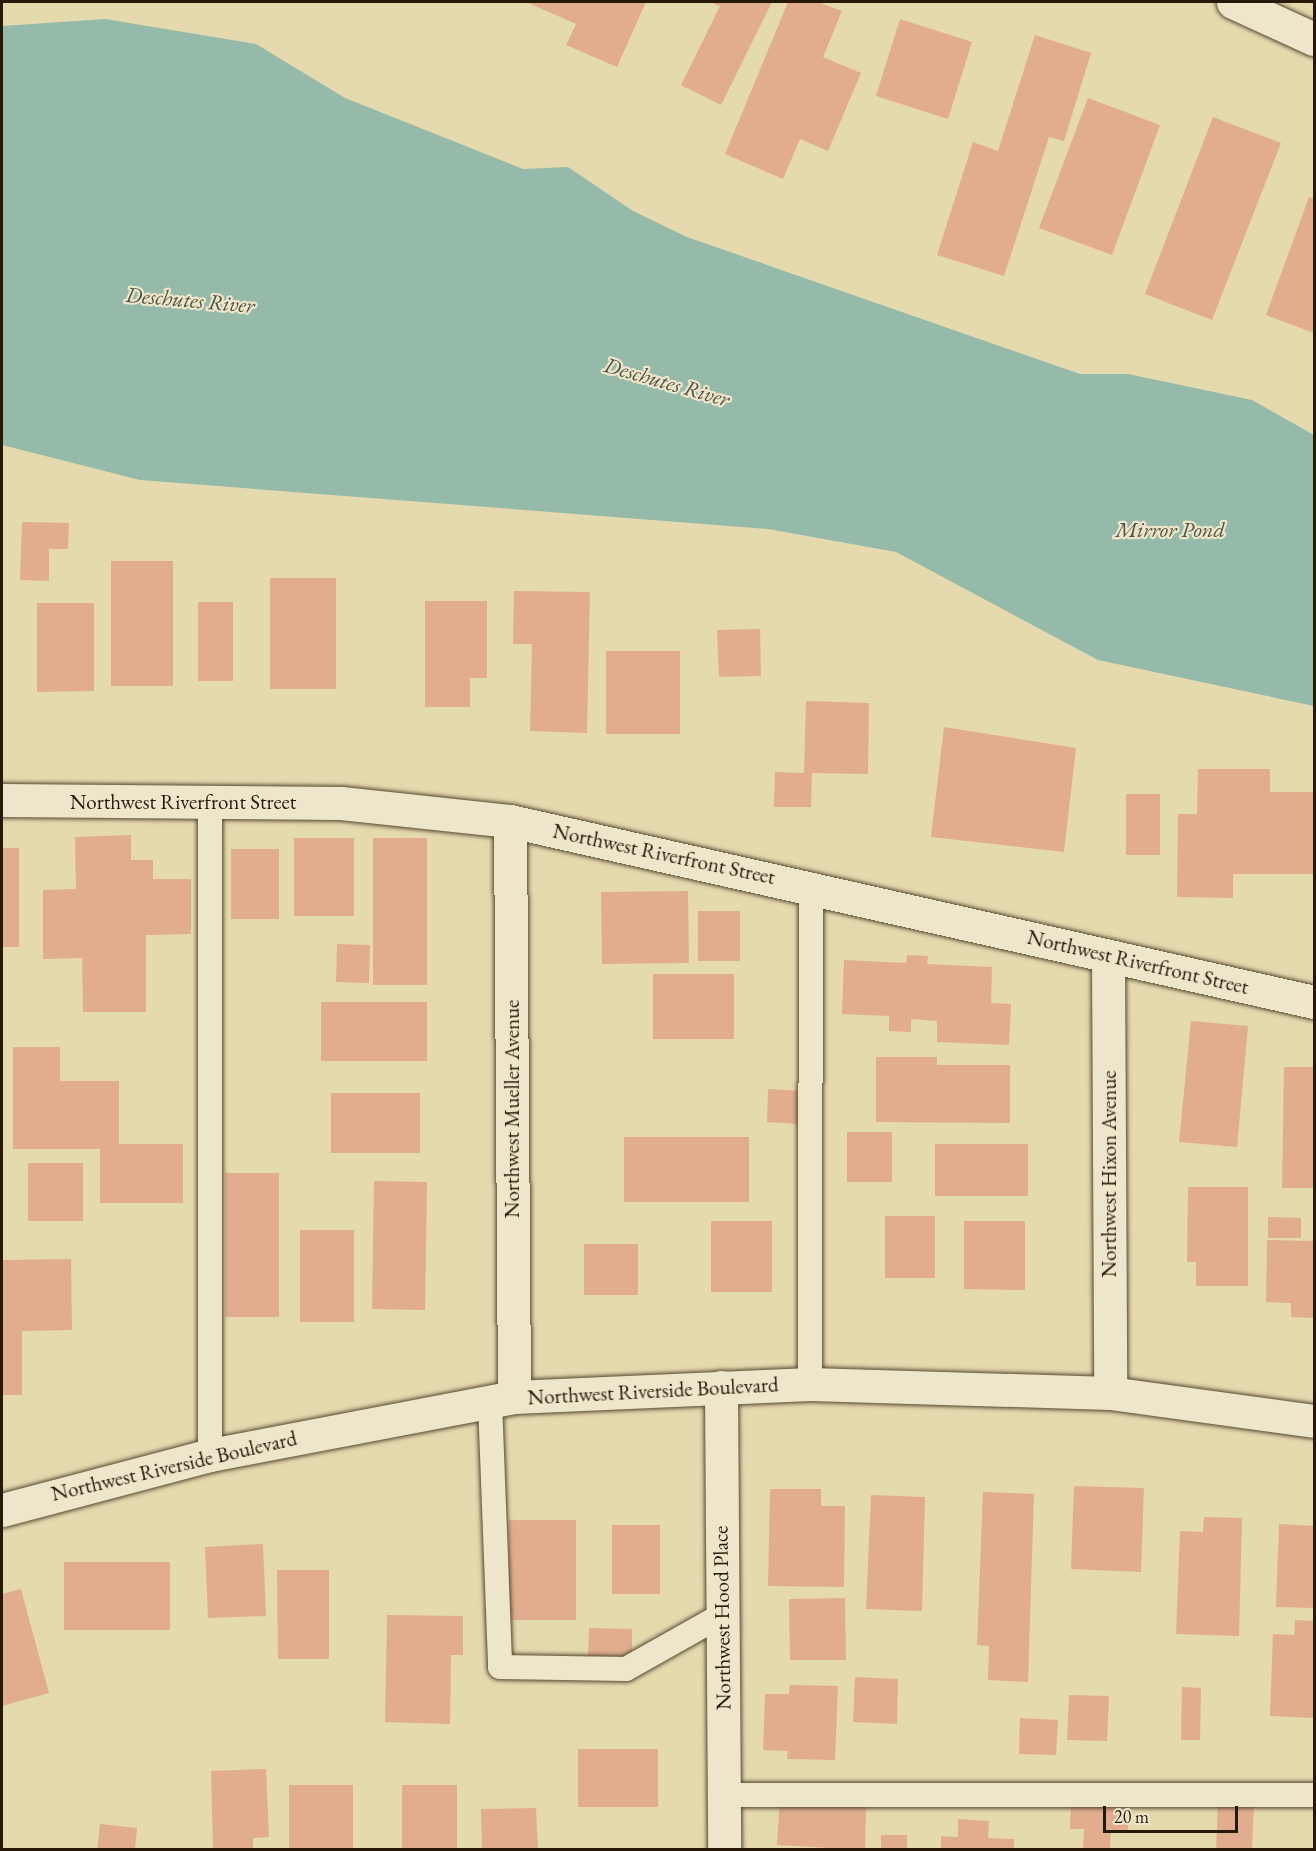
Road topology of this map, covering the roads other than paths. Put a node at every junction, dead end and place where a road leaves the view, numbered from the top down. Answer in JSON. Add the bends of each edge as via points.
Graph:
{"nodes":[{"id":1,"x":1233,"y":2,"type":"edge"},
{"id":2,"x":1314,"y":39,"type":"edge"},
{"id":3,"x":2,"y":800,"type":"edge"},
{"id":4,"x":210,"y":801,"type":"junction"},
{"id":5,"x":510,"y":821,"type":"junction"},
{"id":6,"x":811,"y":885,"type":"junction"},
{"id":7,"x":1108,"y":956,"type":"junction"},
{"id":8,"x":1314,"y":1002,"type":"edge"},
{"id":9,"x":810,"y":1384,"type":"junction"},
{"id":10,"x":721,"y":1387,"type":"junction"},
{"id":11,"x":1110,"y":1392,"type":"junction"},
{"id":12,"x":502,"y":1400,"type":"junction"},
{"id":13,"x":1314,"y":1421,"type":"edge"},
{"id":14,"x":210,"y":1455,"type":"junction"},
{"id":15,"x":2,"y":1510,"type":"edge"},
{"id":16,"x":720,"y":1616,"type":"junction"},
{"id":17,"x":725,"y":1795,"type":"junction"},
{"id":18,"x":1314,"y":1795,"type":"edge"},
{"id":19,"x":724,"y":1850,"type":"edge"}],
"edges":[{"from":1,"to":2,"type":"street"},
{"from":3,"to":4,"type":"street","name":"Northwest Riverfront Street"},
{"from":4,"to":5,"type":"street","name":"Northwest Riverfront Street","via":[[341,803]]},
{"from":4,"to":14,"type":"lane"},
{"from":5,"to":6,"type":"street","name":"Northwest Riverfront Street"},
{"from":5,"to":12,"type":"street","name":"Northwest Mueller Avenue"},
{"from":6,"to":7,"type":"street","name":"Northwest Riverfront Street"},
{"from":6,"to":9,"type":"lane"},
{"from":7,"to":8,"type":"street","name":"Northwest Riverfront Street"},
{"from":7,"to":11,"type":"street","name":"Northwest Hixon Avenue"},
{"from":9,"to":10,"type":"street","name":"Northwest Riverside Boulevard"},
{"from":9,"to":11,"type":"street","name":"Northwest Riverside Boulevard"},
{"from":10,"to":12,"type":"street","name":"Northwest Riverside Boulevard"},
{"from":10,"to":16,"type":"street","name":"Northwest Hood Place"},
{"from":11,"to":13,"type":"street","name":"Northwest Riverside Boulevard"},
{"from":12,"to":14,"type":"street","name":"Northwest Riverside Boulevard"},
{"from":12,"to":16,"type":"lane","via":[[500,1667],[626,1669]]},
{"from":14,"to":15,"type":"street","name":"Northwest Riverside Boulevard"},
{"from":16,"to":17,"type":"street","name":"Northwest Hood Place"},
{"from":17,"to":18,"type":"lane"},
{"from":17,"to":19,"type":"street","name":"Northwest Hood Place"}]}
